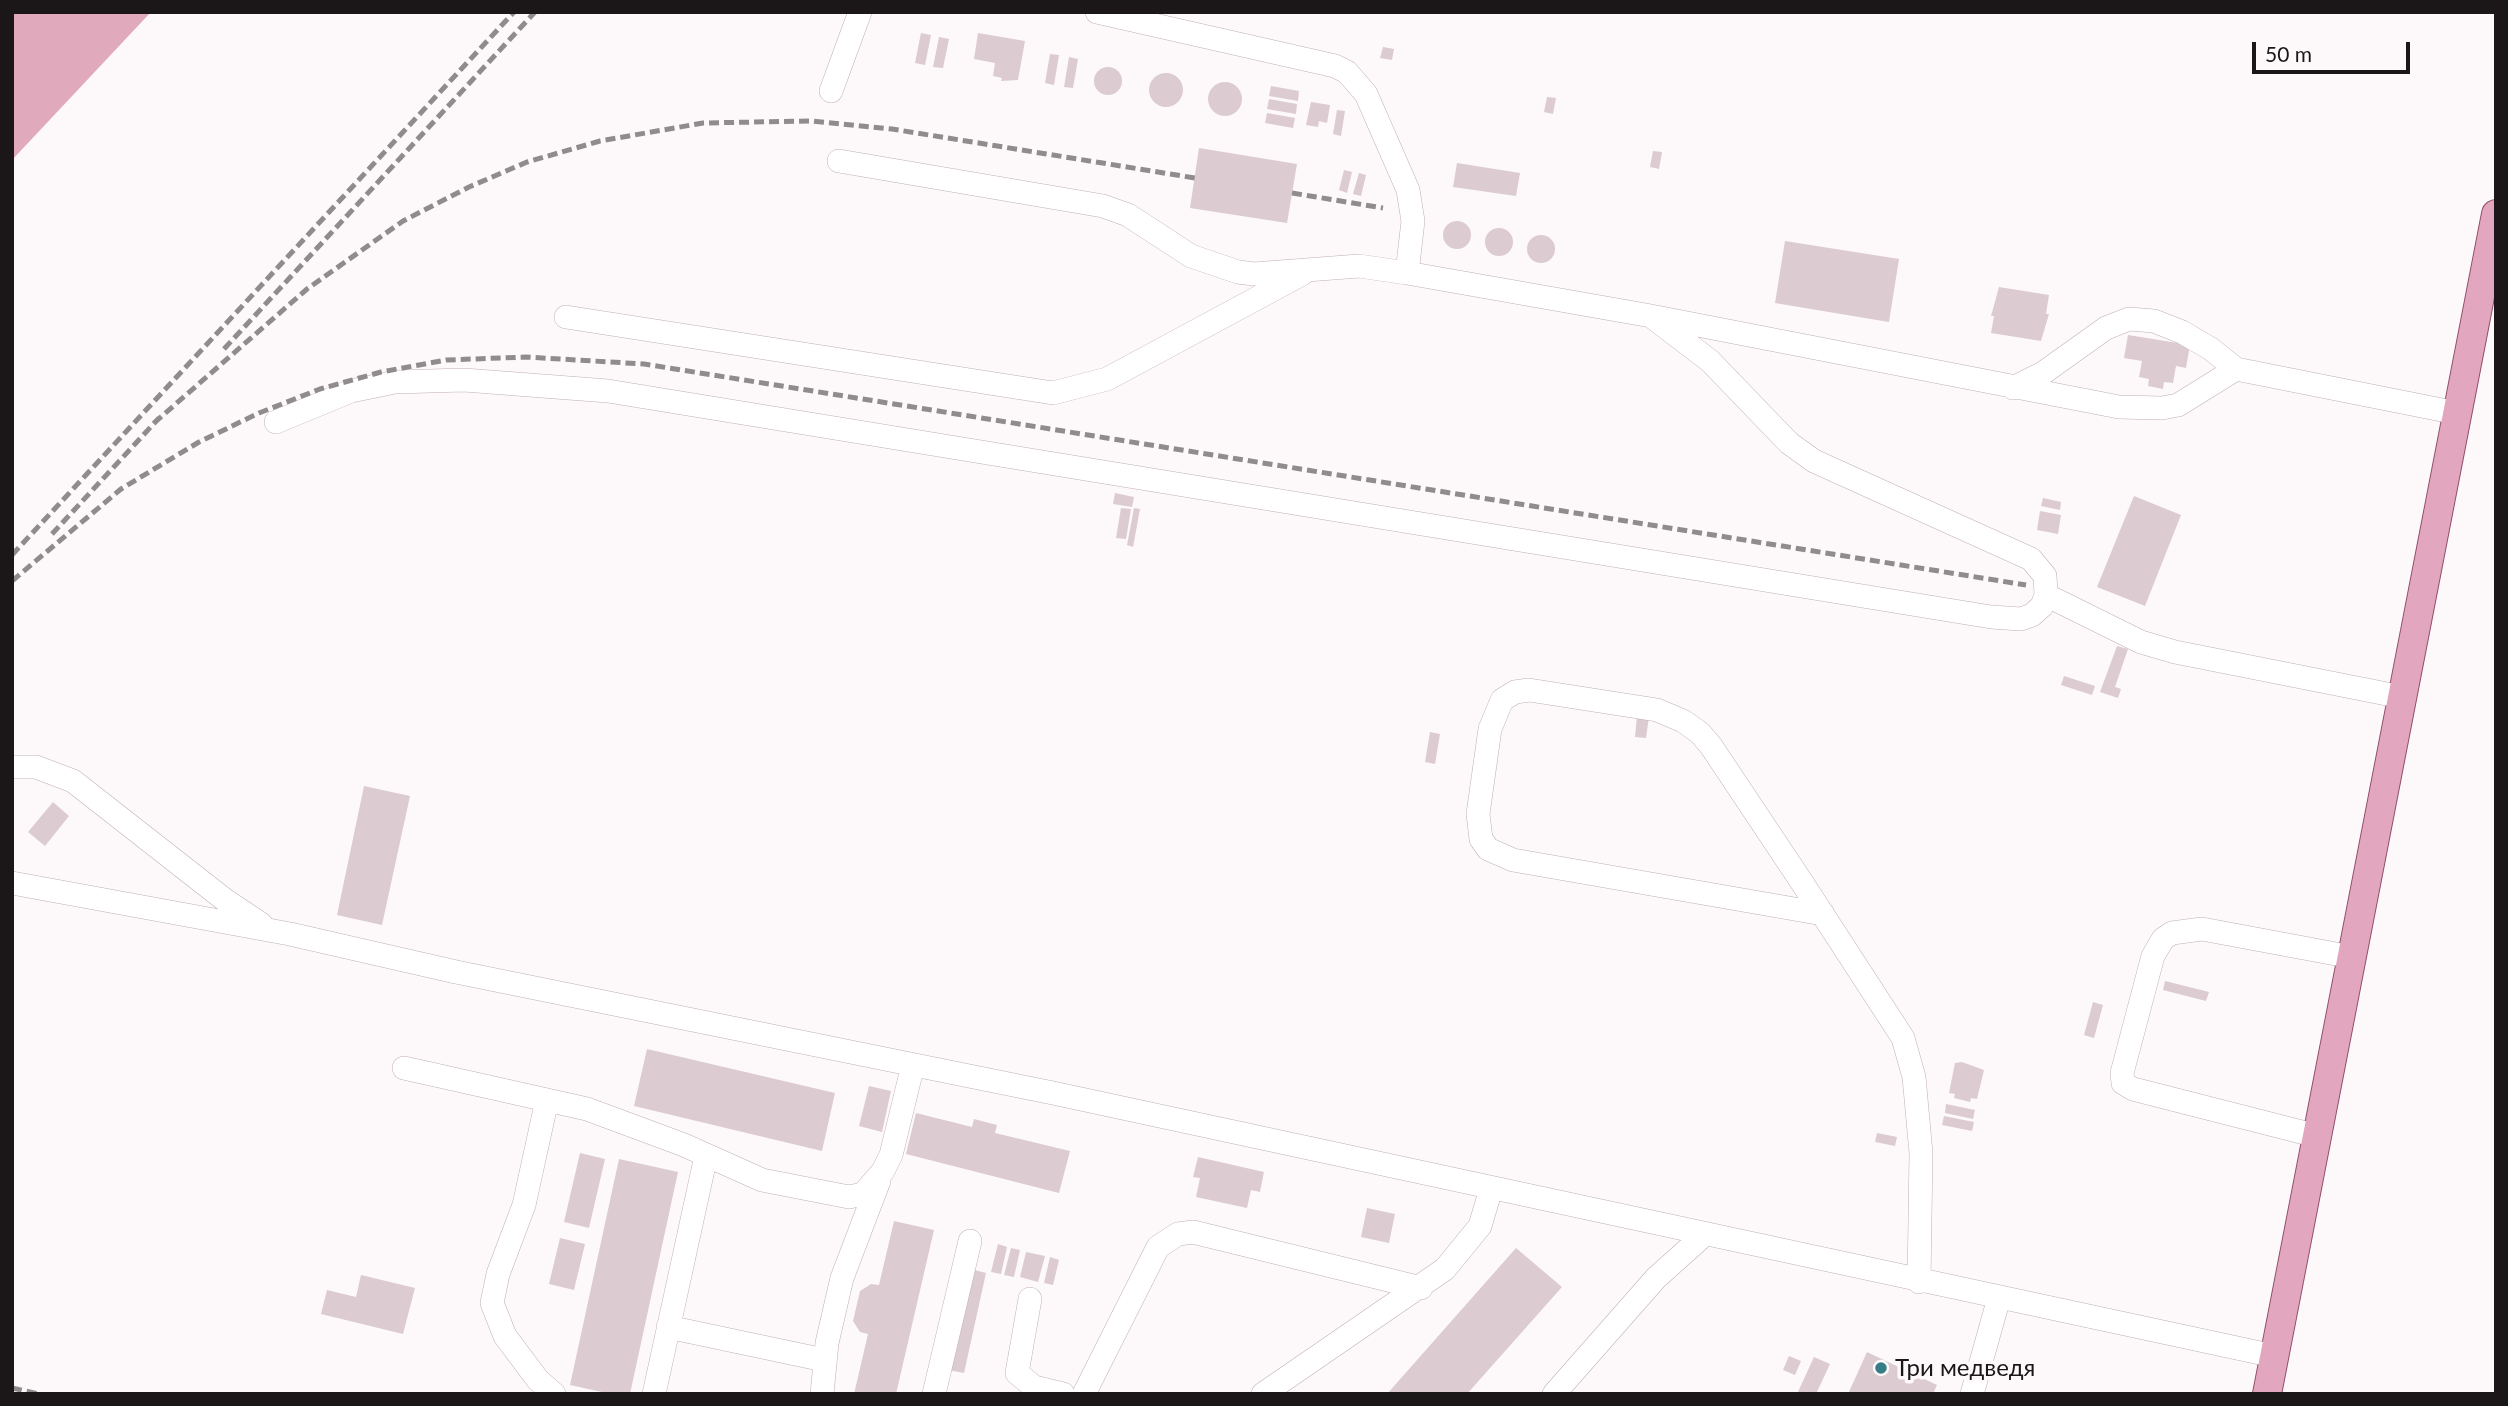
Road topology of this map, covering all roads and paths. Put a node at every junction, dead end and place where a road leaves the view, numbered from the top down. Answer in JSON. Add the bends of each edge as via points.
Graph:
{"nodes":[{"id":1,"x":860,"y":12,"type":"edge"},
{"id":2,"x":1097,"y":12,"type":"edge"},
{"id":3,"x":831,"y":92,"type":"dead end"},
{"id":4,"x":839,"y":161,"type":"dead end"},
{"id":5,"x":2494,"y":231,"type":"edge"},
{"id":6,"x":1311,"y":269,"type":"junction"},
{"id":7,"x":1407,"y":273,"type":"junction"},
{"id":8,"x":1651,"y":316,"type":"junction"},
{"id":9,"x":566,"y":317,"type":"dead end"},
{"id":10,"x":2236,"y":369,"type":"junction"},
{"id":11,"x":2013,"y":388,"type":"junction"},
{"id":12,"x":2458,"y":412,"type":"junction"},
{"id":13,"x":276,"y":422,"type":"dead end"},
{"id":14,"x":2046,"y":595,"type":"junction"},
{"id":15,"x":2402,"y":697,"type":"junction"},
{"id":16,"x":12,"y":767,"type":"edge"},
{"id":17,"x":12,"y":883,"type":"edge"},
{"id":18,"x":1823,"y":914,"type":"junction"},
{"id":19,"x":290,"y":934,"type":"junction"},
{"id":20,"x":2352,"y":957,"type":"junction"},
{"id":21,"x":913,"y":1065,"type":"junction"},
{"id":22,"x":404,"y":1068,"type":"dead end"},
{"id":23,"x":547,"y":1100,"type":"junction"},
{"id":24,"x":2317,"y":1136,"type":"junction"},
{"id":25,"x":706,"y":1156,"type":"junction"},
{"id":26,"x":883,"y":1171,"type":"junction"},
{"id":27,"x":1491,"y":1189,"type":"junction"},
{"id":28,"x":1704,"y":1235,"type":"junction"},
{"id":29,"x":970,"y":1241,"type":"dead end"},
{"id":30,"x":1919,"y":1282,"type":"junction"},
{"id":31,"x":1421,"y":1288,"type":"junction"},
{"id":32,"x":1998,"y":1298,"type":"junction"},
{"id":33,"x":1030,"y":1299,"type":"dead end"},
{"id":34,"x":668,"y":1326,"type":"junction"},
{"id":35,"x":2274,"y":1356,"type":"junction"},
{"id":36,"x":824,"y":1360,"type":"junction"},
{"id":37,"x":1033,"y":1390,"type":"edge"},
{"id":38,"x":555,"y":1394,"type":"edge"},
{"id":39,"x":654,"y":1394,"type":"edge"},
{"id":40,"x":822,"y":1394,"type":"edge"},
{"id":41,"x":934,"y":1394,"type":"edge"},
{"id":42,"x":1063,"y":1394,"type":"edge"},
{"id":43,"x":1084,"y":1394,"type":"edge"},
{"id":44,"x":1263,"y":1394,"type":"edge"},
{"id":45,"x":1554,"y":1394,"type":"edge"},
{"id":46,"x":1972,"y":1394,"type":"edge"},
{"id":47,"x":2267,"y":1394,"type":"edge"}],
"edges":[{"from":1,"to":3,"type":"street"},
{"from":2,"to":7,"type":"street","via":[[1347,72],[1366,94],[1408,190],[1413,221]]},
{"from":4,"to":6,"type":"street","via":[[1103,206],[1128,215],[1191,256],[1238,272]]},
{"from":5,"to":12,"type":"main road"},
{"from":6,"to":7,"type":"street","via":[[1359,266]]},
{"from":6,"to":9,"type":"street","via":[[1107,379],[1053,393]]},
{"from":7,"to":8,"type":"street"},
{"from":8,"to":11,"type":"street"},
{"from":8,"to":14,"type":"street","via":[[1710,361],[1789,443],[1814,461],[2018,551],[2045,576]]},
{"from":10,"to":11,"type":"street","via":[[2178,405],[2162,408],[2119,407]]},
{"from":10,"to":11,"type":"street","via":[[2182,332],[2129,318]]},
{"from":10,"to":12,"type":"street"},
{"from":12,"to":15,"type":"main road"},
{"from":13,"to":14,"type":"street","via":[[351,391],[395,382],[464,380],[608,391],[1991,617],[2032,615]]},
{"from":14,"to":15,"type":"street","via":[[2141,642],[2175,652]]},
{"from":15,"to":20,"type":"main road"},
{"from":16,"to":19,"type":"street","via":[[36,767],[73,781],[243,914]]},
{"from":17,"to":19,"type":"street"},
{"from":18,"to":18,"type":"street","via":[[1513,860],[1488,849],[1481,839],[1478,814],[1490,729],[1502,700],[1530,690],[1657,710],[1683,721],[1711,746]]},
{"from":18,"to":30,"type":"street","via":[[1903,1038],[1911,1058],[1921,1153]]},
{"from":19,"to":21,"type":"street"},
{"from":20,"to":24,"type":"main road"},
{"from":20,"to":24,"type":"street","via":[[2202,929],[2172,933],[2153,956],[2122,1073],[2123,1083],[2133,1089]]},
{"from":21,"to":26,"type":"street"},
{"from":21,"to":27,"type":"street"},
{"from":22,"to":23,"type":"street"},
{"from":23,"to":25,"type":"street","via":[[605,1114]]},
{"from":23,"to":38,"type":"street","via":[[524,1205],[492,1303],[505,1336],[538,1380]]},
{"from":24,"to":35,"type":"main road"},
{"from":25,"to":26,"type":"street","via":[[762,1180],[839,1196],[863,1194]]},
{"from":25,"to":34,"type":"street"},
{"from":26,"to":36,"type":"street","via":[[842,1278]]},
{"from":27,"to":28,"type":"street"},
{"from":27,"to":31,"type":"street","via":[[1485,1215],[1473,1237]]},
{"from":28,"to":30,"type":"street"},
{"from":28,"to":45,"type":"street","via":[[1656,1278]]},
{"from":29,"to":41,"type":"street"},
{"from":30,"to":32,"type":"street"},
{"from":31,"to":43,"type":"street","via":[[1193,1232],[1178,1234],[1158,1247]]},
{"from":31,"to":44,"type":"street"},
{"from":32,"to":35,"type":"street"},
{"from":32,"to":46,"type":"street"},
{"from":33,"to":37,"type":"street","via":[[1016,1366]]},
{"from":34,"to":36,"type":"street"},
{"from":34,"to":39,"type":"street"},
{"from":35,"to":47,"type":"main road"},
{"from":36,"to":40,"type":"street"},
{"from":37,"to":42,"type":"street"}]}
